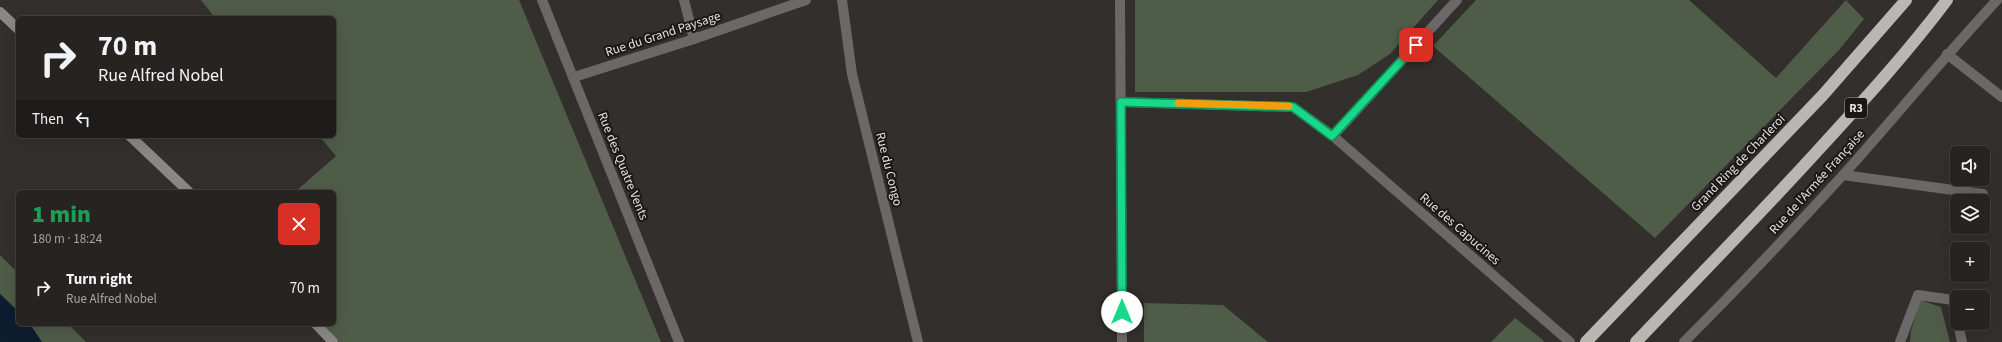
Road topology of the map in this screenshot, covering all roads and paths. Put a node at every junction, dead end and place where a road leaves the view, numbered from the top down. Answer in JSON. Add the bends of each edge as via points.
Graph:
{"nodes":[{"id":1,"x":542,"y":0,"type":"edge"},
{"id":2,"x":684,"y":0,"type":"edge"},
{"id":3,"x":806,"y":0,"type":"edge"},
{"id":4,"x":842,"y":0,"type":"edge"},
{"id":5,"x":1120,"y":0,"type":"edge"},
{"id":6,"x":1457,"y":0,"type":"edge"},
{"id":7,"x":1906,"y":0,"type":"edge"},
{"id":8,"x":1947,"y":0,"type":"edge"},
{"id":9,"x":1998,"y":0,"type":"edge"},
{"id":10,"x":0,"y":12,"type":"edge"},
{"id":11,"x":16,"y":27,"type":"edge"},
{"id":12,"x":694,"y":39,"type":"junction"},
{"id":13,"x":1947,"y":54,"type":"junction"},
{"id":14,"x":574,"y":77,"type":"junction"},
{"id":15,"x":2002,"y":97,"type":"edge"},
{"id":16,"x":1121,"y":102,"type":"junction"},
{"id":17,"x":1332,"y":136,"type":"junction"},
{"id":18,"x":132,"y":138,"type":"edge"},
{"id":19,"x":1843,"y":174,"type":"junction"},
{"id":20,"x":187,"y":190,"type":"edge"},
{"id":21,"x":1983,"y":194,"type":"dead end"},
{"id":22,"x":1950,"y":300,"type":"edge"},
{"id":23,"x":318,"y":326,"type":"edge"},
{"id":24,"x":1959,"y":330,"type":"edge"},
{"id":25,"x":333,"y":342,"type":"edge"},
{"id":26,"x":679,"y":342,"type":"edge"},
{"id":27,"x":918,"y":342,"type":"edge"},
{"id":28,"x":1122,"y":342,"type":"edge"},
{"id":29,"x":1570,"y":342,"type":"edge"},
{"id":30,"x":1586,"y":342,"type":"edge"},
{"id":31,"x":1636,"y":342,"type":"edge"},
{"id":32,"x":1684,"y":342,"type":"edge"},
{"id":33,"x":1900,"y":342,"type":"edge"},
{"id":34,"x":1962,"y":342,"type":"edge"}],
"edges":[{"from":1,"to":14,"type":"street","name":"Rue des Quatre Vents"},
{"from":2,"to":12,"type":"street"},
{"from":3,"to":12,"type":"street","name":"Rue du Grand Paysage"},
{"from":4,"to":27,"type":"street","name":"Rue du Congo","via":[[852,74]]},
{"from":5,"to":16,"type":"street"},
{"from":6,"to":17,"type":"street"},
{"from":7,"to":30,"type":"highway","name":"Grand Ring de Charleroi","number":"R3","via":[[1823,95]]},
{"from":8,"to":31,"type":"highway","number":"R3","via":[[1848,118]]},
{"from":9,"to":13,"type":"street","name":"Rue de l'Armée Française"},
{"from":10,"to":11,"type":"main road"},
{"from":12,"to":14,"type":"street","name":"Rue du Grand Paysage"},
{"from":13,"to":15,"type":"street"},
{"from":13,"to":19,"type":"street","name":"Rue de l'Armée Française"},
{"from":14,"to":26,"type":"street","name":"Rue des Quatre Vents"},
{"from":16,"to":17,"type":"street","name":"Rue des Capucines","via":[[1293,107]]},
{"from":16,"to":28,"type":"street"},
{"from":17,"to":29,"type":"street","name":"Rue des Capucines"},
{"from":18,"to":20,"type":"main road"},
{"from":19,"to":21,"type":"street"},
{"from":19,"to":32,"type":"street","name":"Rue de l'Armée Française"},
{"from":22,"to":33,"type":"street","via":[[1918,295]]},
{"from":23,"to":25,"type":"main road"},
{"from":24,"to":34,"type":"street"}]}
